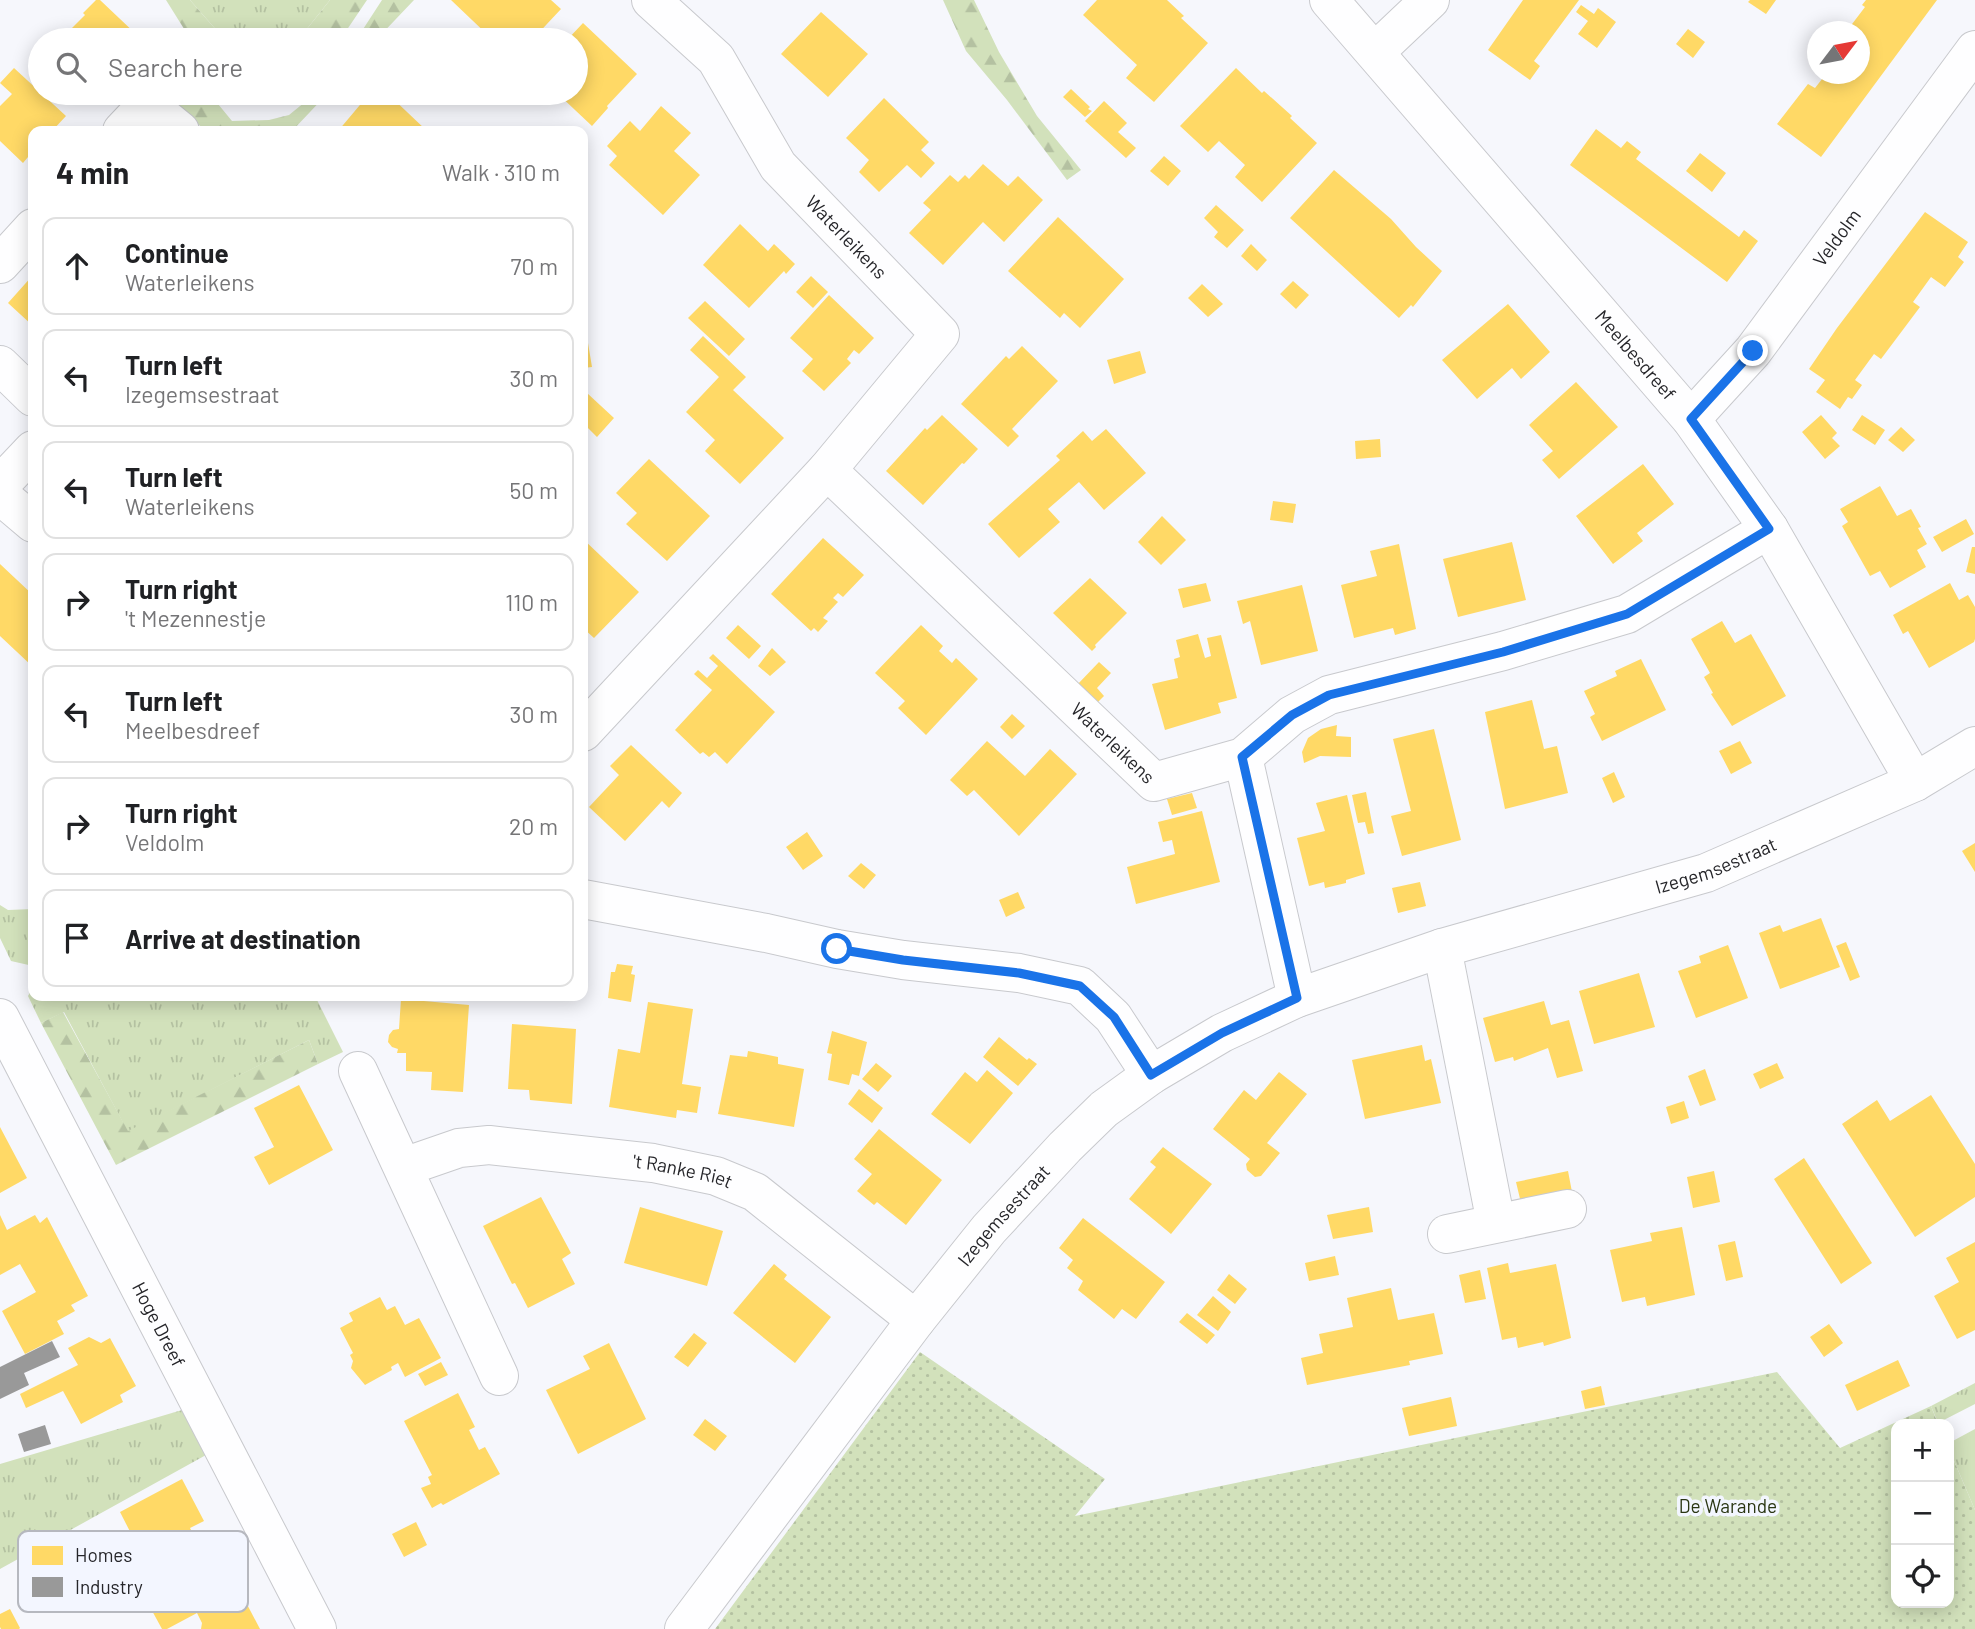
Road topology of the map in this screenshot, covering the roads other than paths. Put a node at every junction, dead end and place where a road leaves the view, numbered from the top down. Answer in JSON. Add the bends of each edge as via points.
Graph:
{"nodes":[{"id":1,"x":652,"y":0,"type":"edge"},
{"id":2,"x":1329,"y":0,"type":"edge"},
{"id":3,"x":1430,"y":0,"type":"edge"},
{"id":4,"x":1975,"y":50,"type":"edge"},
{"id":5,"x":1375,"y":52,"type":"junction"},
{"id":6,"x":127,"y":126,"type":"edge"},
{"id":7,"x":174,"y":126,"type":"edge"},
{"id":8,"x":28,"y":233,"type":"edge"},
{"id":9,"x":0,"y":264,"type":"edge"},
{"id":10,"x":0,"y":365,"type":"edge"},
{"id":11,"x":28,"y":392,"type":"edge"},
{"id":12,"x":1691,"y":419,"type":"junction"},
{"id":13,"x":28,"y":455,"type":"edge"},
{"id":14,"x":827,"y":470,"type":"junction"},
{"id":15,"x":0,"y":485,"type":"edge"},
{"id":16,"x":0,"y":495,"type":"edge"},
{"id":17,"x":28,"y":519,"type":"edge"},
{"id":18,"x":1769,"y":529,"type":"junction"},
{"id":19,"x":588,"y":727,"type":"edge"},
{"id":20,"x":1975,"y":746,"type":"edge"},
{"id":21,"x":1242,"y":757,"type":"junction"},
{"id":22,"x":1915,"y":782,"type":"junction"},
{"id":23,"x":588,"y":900,"type":"edge"},
{"id":24,"x":1442,"y":948,"type":"junction"},
{"id":25,"x":1297,"y":998,"type":"junction"},
{"id":26,"x":0,"y":1017,"type":"edge"},
{"id":27,"x":358,"y":1071,"type":"dead end"},
{"id":28,"x":1151,"y":1075,"type":"junction"},
{"id":29,"x":404,"y":1167,"type":"junction"},
{"id":30,"x":1567,"y":1209,"type":"dead end"},
{"id":31,"x":1496,"y":1223,"type":"junction"},
{"id":32,"x":1447,"y":1234,"type":"dead end"},
{"id":33,"x":916,"y":1320,"type":"junction"},
{"id":34,"x":499,"y":1376,"type":"dead end"},
{"id":35,"x":317,"y":1629,"type":"edge"},
{"id":36,"x":684,"y":1629,"type":"edge"}],
"edges":[{"from":1,"to":14,"type":"street","name":"Waterleikens","via":[[716,59],[778,166],[940,334]]},
{"from":2,"to":5,"type":"street","name":"Meelbesdreef"},
{"from":3,"to":5,"type":"street"},
{"from":4,"to":12,"type":"street","name":"Veldolm","via":[[1753,351]]},
{"from":5,"to":12,"type":"street","name":"Meelbesdreef"},
{"from":6,"to":7,"type":"street","via":[[152,108]]},
{"from":8,"to":9,"type":"street"},
{"from":10,"to":11,"type":"street"},
{"from":12,"to":18,"type":"street","name":"Meelbesdreef"},
{"from":13,"to":15,"type":"street"},
{"from":14,"to":19,"type":"street","name":"Waterleikens"},
{"from":14,"to":21,"type":"street","name":"Waterleikens","via":[[1154,782]]},
{"from":16,"to":17,"type":"street"},
{"from":18,"to":21,"type":"street","via":[[1627,614],[1503,652],[1329,695],[1292,715]]},
{"from":18,"to":22,"type":"street","name":"Meelbesdreef"},
{"from":20,"to":22,"type":"street","name":"Izegemsestraat"},
{"from":21,"to":25,"type":"street"},
{"from":22,"to":24,"type":"street","name":"Izegemsestraat","via":[[1706,873]]},
{"from":23,"to":28,"type":"street","via":[[837,949],[1019,973],[1080,986],[1114,1017]]},
{"from":24,"to":25,"type":"street","name":"Izegemsestraat"},
{"from":24,"to":31,"type":"street"},
{"from":25,"to":28,"type":"street","name":"Izegemsestraat","via":[[1222,1033]]},
{"from":26,"to":35,"type":"street","name":"Hoge Dreef"},
{"from":27,"to":29,"type":"street"},
{"from":28,"to":33,"type":"street","name":"Izegemsestraat","via":[[1104,1109],[1041,1172]]},
{"from":29,"to":33,"type":"street","name":"'t Ranke Riet","via":[[459,1148],[489,1145],[653,1163],[716,1176],[755,1192]]},
{"from":29,"to":34,"type":"street"},
{"from":30,"to":31,"type":"street"},
{"from":31,"to":32,"type":"street"},
{"from":33,"to":36,"type":"street","name":"Izegemsestraat"}]}
